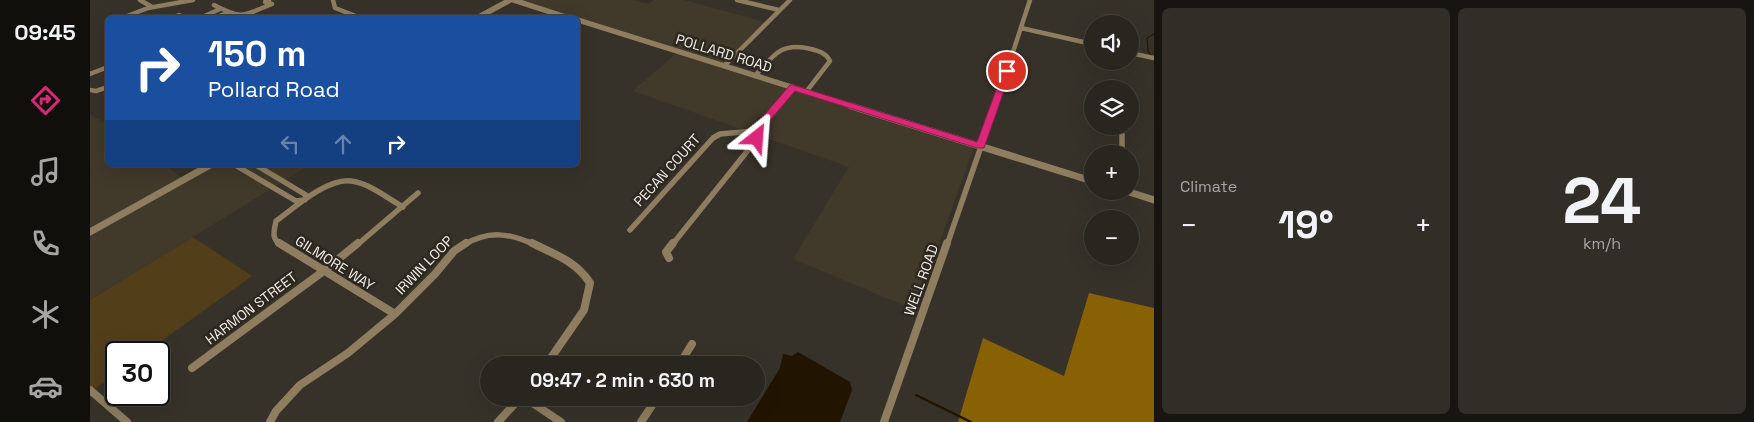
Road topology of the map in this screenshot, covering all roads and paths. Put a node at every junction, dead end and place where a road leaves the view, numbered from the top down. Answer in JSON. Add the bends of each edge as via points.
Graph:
{"nodes":[{"id":1,"x":140,"y":0,"type":"edge"},
{"id":2,"x":193,"y":0,"type":"edge"},
{"id":3,"x":268,"y":0,"type":"edge"},
{"id":4,"x":333,"y":0,"type":"edge"},
{"id":5,"x":510,"y":0,"type":"edge"},
{"id":6,"x":514,"y":0,"type":"edge"},
{"id":7,"x":737,"y":0,"type":"edge"},
{"id":8,"x":790,"y":0,"type":"edge"},
{"id":9,"x":1030,"y":0,"type":"edge"},
{"id":10,"x":214,"y":6,"type":"dead end"},
{"id":11,"x":152,"y":7,"type":"junction"},
{"id":12,"x":220,"y":9,"type":"junction"},
{"id":13,"x":779,"y":11,"type":"junction"},
{"id":14,"x":226,"y":13,"type":"junction"},
{"id":15,"x":130,"y":15,"type":"edge"},
{"id":16,"x":205,"y":15,"type":"edge"},
{"id":17,"x":221,"y":15,"type":"edge"},
{"id":18,"x":231,"y":15,"type":"edge"},
{"id":19,"x":244,"y":15,"type":"edge"},
{"id":20,"x":353,"y":15,"type":"edge"},
{"id":21,"x":482,"y":15,"type":"edge"},
{"id":22,"x":561,"y":15,"type":"edge"},
{"id":23,"x":580,"y":21,"type":"edge"},
{"id":24,"x":1021,"y":28,"type":"junction"},
{"id":25,"x":1084,"y":42,"type":"edge"},
{"id":26,"x":1139,"y":55,"type":"edge"},
{"id":27,"x":1154,"y":58,"type":"edge"},
{"id":28,"x":724,"y":66,"type":"junction"},
{"id":29,"x":105,"y":67,"type":"edge"},
{"id":30,"x":90,"y":74,"type":"edge"},
{"id":31,"x":755,"y":76,"type":"junction"},
{"id":32,"x":793,"y":87,"type":"junction"},
{"id":33,"x":105,"y":88,"type":"edge"},
{"id":34,"x":90,"y":90,"type":"edge"},
{"id":35,"x":806,"y":92,"type":"junction"},
{"id":36,"x":755,"y":131,"type":"junction"},
{"id":37,"x":1122,"y":135,"type":"dead end"},
{"id":38,"x":1122,"y":145,"type":"edge"},
{"id":39,"x":981,"y":146,"type":"junction"},
{"id":40,"x":206,"y":167,"type":"edge"},
{"id":41,"x":238,"y":167,"type":"edge"},
{"id":42,"x":259,"y":167,"type":"edge"},
{"id":43,"x":264,"y":170,"type":"junction"},
{"id":44,"x":254,"y":176,"type":"junction"},
{"id":45,"x":1084,"y":178,"type":"edge"},
{"id":46,"x":418,"y":193,"type":"dead end"},
{"id":47,"x":1139,"y":195,"type":"edge"},
{"id":48,"x":305,"y":200,"type":"junction"},
{"id":49,"x":1154,"y":200,"type":"edge"},
{"id":50,"x":404,"y":207,"type":"junction"},
{"id":51,"x":630,"y":230,"type":"dead end"},
{"id":52,"x":90,"y":232,"type":"edge"},
{"id":53,"x":669,"y":258,"type":"dead end"},
{"id":54,"x":325,"y":270,"type":"junction"},
{"id":55,"x":395,"y":314,"type":"junction"},
{"id":56,"x":692,"y":344,"type":"dead end"},
{"id":57,"x":552,"y":356,"type":"edge"},
{"id":58,"x":685,"y":356,"type":"edge"},
{"id":59,"x":192,"y":368,"type":"dead end"},
{"id":60,"x":90,"y":390,"type":"edge"},
{"id":61,"x":513,"y":406,"type":"edge"},
{"id":62,"x":537,"y":406,"type":"edge"},
{"id":63,"x":652,"y":406,"type":"edge"},
{"id":64,"x":127,"y":422,"type":"edge"},
{"id":65,"x":270,"y":422,"type":"edge"},
{"id":66,"x":498,"y":422,"type":"edge"},
{"id":67,"x":561,"y":422,"type":"edge"},
{"id":68,"x":642,"y":422,"type":"edge"},
{"id":69,"x":884,"y":422,"type":"edge"}],
"edges":[{"from":1,"to":11,"type":"street"},
{"from":2,"to":11,"type":"street"},
{"from":3,"to":19,"type":"street","via":[[265,2],[272,4]]},
{"from":4,"to":20,"type":"street","via":[[335,8]]},
{"from":5,"to":21,"type":"street"},
{"from":6,"to":22,"type":"street"},
{"from":7,"to":13,"type":"street"},
{"from":8,"to":13,"type":"street"},
{"from":9,"to":24,"type":"street","name":"WELL ROAD"},
{"from":10,"to":12,"type":"street"},
{"from":11,"to":15,"type":"street"},
{"from":12,"to":14,"type":"street"},
{"from":12,"to":16,"type":"street"},
{"from":13,"to":28,"type":"street"},
{"from":14,"to":17,"type":"street"},
{"from":14,"to":18,"type":"street"},
{"from":23,"to":28,"type":"street","name":"POLLARD ROAD"},
{"from":24,"to":25,"type":"street"},
{"from":24,"to":39,"type":"street","name":"WELL ROAD"},
{"from":26,"to":27,"type":"street"},
{"from":28,"to":31,"type":"street","name":"POLLARD ROAD"},
{"from":29,"to":30,"type":"street"},
{"from":31,"to":32,"type":"street","name":"POLLARD ROAD"},
{"from":31,"to":35,"type":"street","via":[[783,47],[791,45],[826,54],[830,61]]},
{"from":32,"to":35,"type":"street","name":"POLLARD ROAD"},
{"from":32,"to":36,"type":"street"},
{"from":33,"to":34,"type":"street"},
{"from":35,"to":39,"type":"street","name":"POLLARD ROAD"},
{"from":36,"to":51,"type":"street","name":"PECAN COURT","via":[[720,134],[713,138]]},
{"from":36,"to":53,"type":"street","via":[[757,138],[666,252]]},
{"from":37,"to":38,"type":"street"},
{"from":39,"to":45,"type":"street","name":"POLLARD ROAD"},
{"from":39,"to":69,"type":"street","name":"WELL ROAD"},
{"from":40,"to":52,"type":"street"},
{"from":41,"to":44,"type":"street"},
{"from":42,"to":43,"type":"street"},
{"from":43,"to":44,"type":"street"},
{"from":43,"to":48,"type":"street","via":[[306,195]]},
{"from":44,"to":48,"type":"street","via":[[296,201]]},
{"from":46,"to":50,"type":"street","name":"HARMON STREET"},
{"from":47,"to":49,"type":"street"},
{"from":48,"to":50,"type":"street","name":"GILMORE WAY","via":[[329,186],[352,181]]},
{"from":48,"to":54,"type":"street","name":"GILMORE WAY","via":[[276,221],[273,234],[277,242]]},
{"from":50,"to":54,"type":"street","name":"HARMON STREET"},
{"from":54,"to":55,"type":"street","name":"GILMORE WAY"},
{"from":54,"to":59,"type":"street","name":"HARMON STREET"},
{"from":55,"to":57,"type":"street","name":"IRWIN LOOP","via":[[436,274],[454,251],[488,230],[512,235],[573,263],[590,284],[584,310]]},
{"from":55,"to":65,"type":"street","name":"IRWIN LOOP","via":[[348,353],[300,385]]},
{"from":56,"to":58,"type":"street"},
{"from":60,"to":64,"type":"street"},
{"from":61,"to":66,"type":"street"},
{"from":62,"to":67,"type":"street"},
{"from":63,"to":68,"type":"street"}]}
